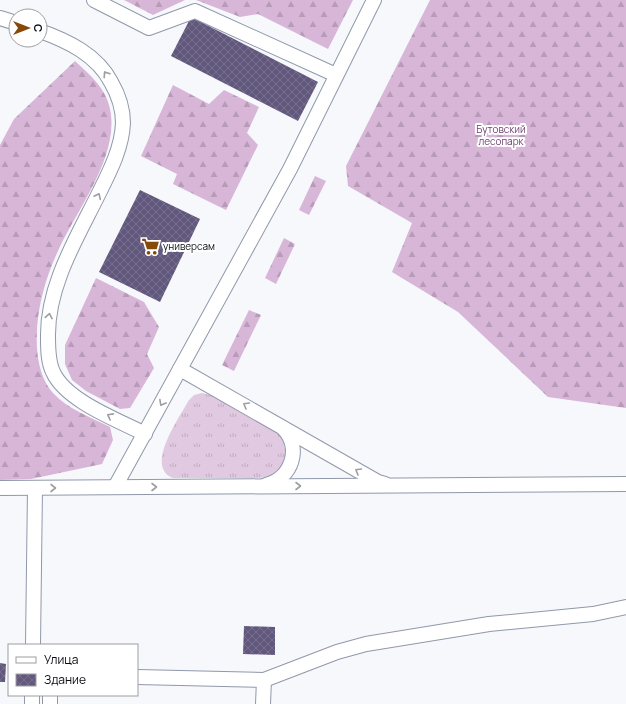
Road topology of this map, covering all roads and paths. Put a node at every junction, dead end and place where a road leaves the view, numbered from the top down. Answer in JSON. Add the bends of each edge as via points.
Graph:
{"nodes":[{"id":1,"x":94,"y":0,"type":"edge"},
{"id":2,"x":374,"y":0,"type":"edge"},
{"id":3,"x":48,"y":35,"type":"edge"},
{"id":4,"x":336,"y":75,"type":"junction"},
{"id":5,"x":180,"y":369,"type":"junction"},
{"id":6,"x":281,"y":426,"type":"junction"},
{"id":7,"x":144,"y":434,"type":"junction"},
{"id":8,"x":626,"y":484,"type":"edge"},
{"id":9,"x":260,"y":486,"type":"junction"},
{"id":10,"x":393,"y":486,"type":"junction"},
{"id":11,"x":115,"y":487,"type":"junction"},
{"id":12,"x":0,"y":488,"type":"edge"},
{"id":13,"x":35,"y":488,"type":"junction"},
{"id":14,"x":626,"y":607,"type":"edge"},
{"id":15,"x":33,"y":644,"type":"edge"},
{"id":16,"x":138,"y":677,"type":"edge"},
{"id":17,"x":264,"y":680,"type":"junction"},
{"id":18,"x":263,"y":704,"type":"edge"}],
"edges":[{"from":1,"to":4,"type":"street","via":[[150,28],[195,11]]},
{"from":2,"to":4,"type":"street"},
{"from":7,"to":3,"type":"street","one_way":true,"via":[[82,401],[65,388],[53,372],[48,352],[48,324],[53,295],[66,259],[109,172],[119,146],[123,122],[118,96],[105,71],[82,50]]},
{"from":4,"to":5,"type":"street","via":[[290,169]]},
{"from":6,"to":5,"type":"street","one_way":true},
{"from":5,"to":7,"type":"street","one_way":true},
{"from":6,"to":9,"type":"street","via":[[293,442],[292,465],[275,483]]},
{"from":10,"to":6,"type":"street","one_way":true,"via":[[378,482]]},
{"from":7,"to":11,"type":"street"},
{"from":8,"to":10,"type":"street"},
{"from":9,"to":10,"type":"street","one_way":true},
{"from":11,"to":9,"type":"street","one_way":true},
{"from":13,"to":11,"type":"street","one_way":true},
{"from":12,"to":13,"type":"street"},
{"from":13,"to":15,"type":"street"},
{"from":14,"to":17,"type":"street","via":[[593,614],[489,624],[366,644],[337,652]]},
{"from":16,"to":17,"type":"street"},
{"from":17,"to":18,"type":"street"}]}
